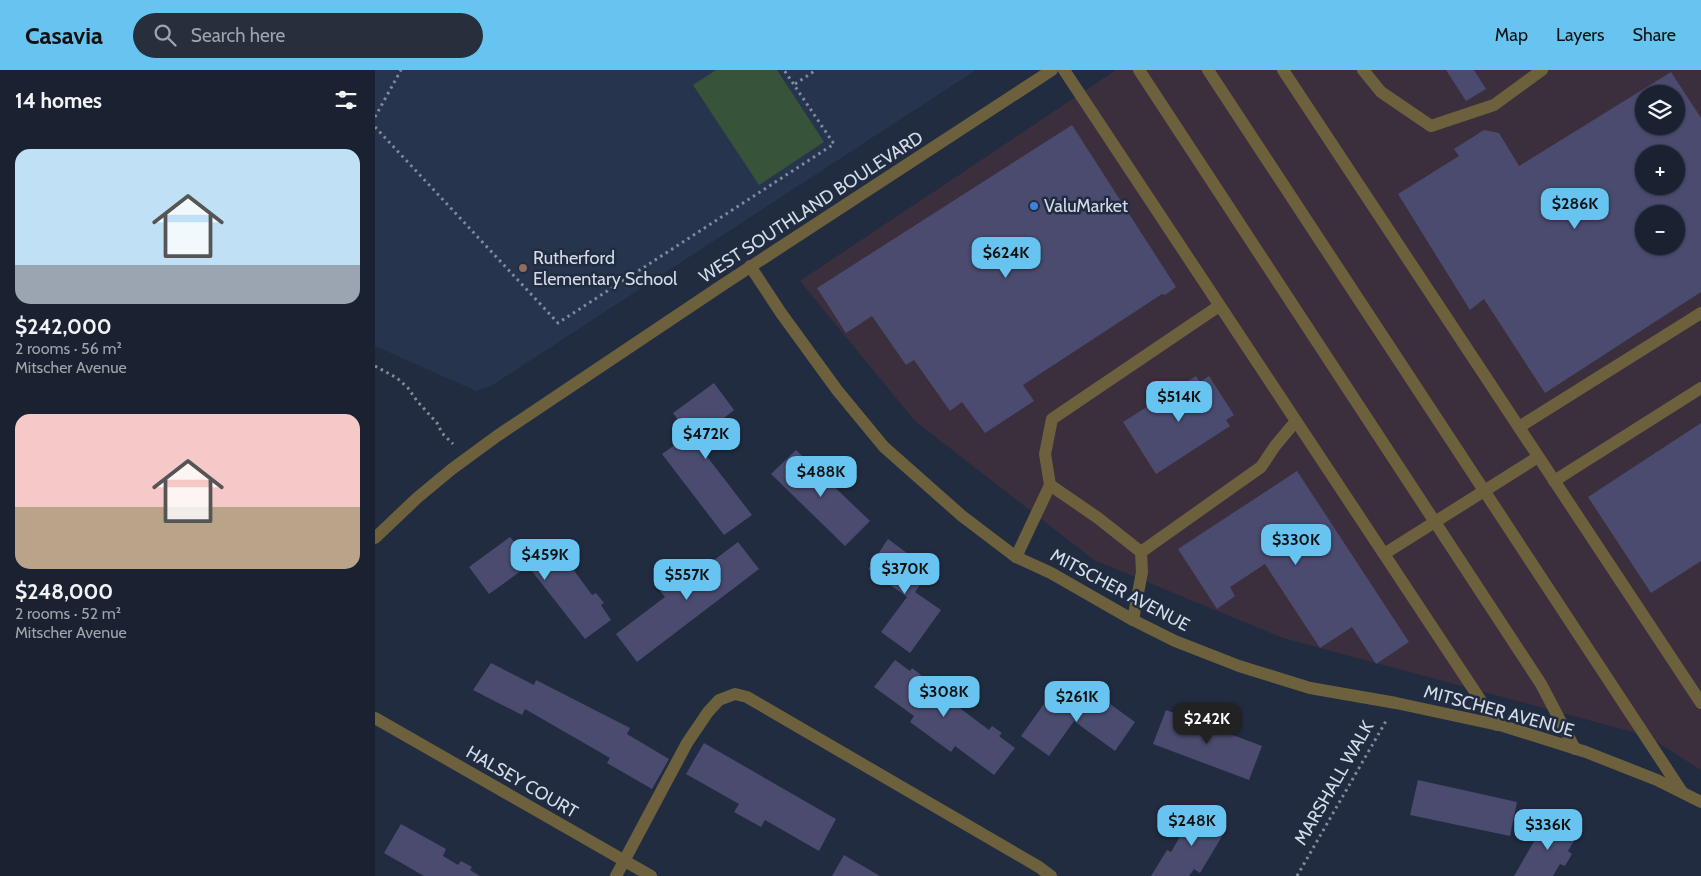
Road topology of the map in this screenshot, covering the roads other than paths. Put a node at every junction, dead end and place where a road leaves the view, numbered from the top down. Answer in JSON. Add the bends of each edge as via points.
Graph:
{"nodes":[{"id":1,"x":1053,"y":70,"type":"edge"},
{"id":2,"x":1064,"y":70,"type":"edge"},
{"id":3,"x":1139,"y":70,"type":"edge"},
{"id":4,"x":1208,"y":70,"type":"edge"},
{"id":5,"x":1283,"y":70,"type":"edge"},
{"id":6,"x":1363,"y":70,"type":"edge"},
{"id":7,"x":1542,"y":70,"type":"edge"},
{"id":8,"x":750,"y":266,"type":"junction"},
{"id":9,"x":1219,"y":306,"type":"junction"},
{"id":10,"x":1701,"y":314,"type":"edge"},
{"id":11,"x":1701,"y":388,"type":"edge"},
{"id":12,"x":1296,"y":421,"type":"junction"},
{"id":13,"x":1519,"y":427,"type":"junction"},
{"id":14,"x":1539,"y":457,"type":"junction"},
{"id":15,"x":1555,"y":481,"type":"junction"},
{"id":16,"x":1050,"y":485,"type":"junction"},
{"id":17,"x":1484,"y":490,"type":"junction"},
{"id":18,"x":1435,"y":521,"type":"junction"},
{"id":19,"x":375,"y":538,"type":"edge"},
{"id":20,"x":1141,"y":552,"type":"junction"},
{"id":21,"x":1383,"y":554,"type":"junction"},
{"id":22,"x":1016,"y":557,"type":"junction"},
{"id":23,"x":1133,"y":620,"type":"junction"},
{"id":24,"x":1701,"y":703,"type":"edge"},
{"id":25,"x":375,"y":718,"type":"edge"},
{"id":26,"x":1497,"y":725,"type":"junction"},
{"id":27,"x":1575,"y":749,"type":"junction"},
{"id":28,"x":1682,"y":792,"type":"junction"},
{"id":29,"x":1701,"y":802,"type":"edge"},
{"id":30,"x":625,"y":861,"type":"junction"},
{"id":31,"x":616,"y":876,"type":"edge"},
{"id":32,"x":651,"y":876,"type":"edge"},
{"id":33,"x":1051,"y":876,"type":"edge"}],
"edges":[{"from":1,"to":8,"type":"street","name":"WEST SOUTHLAND BOULEVARD"},
{"from":2,"to":9,"type":"street"},
{"from":3,"to":18,"type":"street"},
{"from":4,"to":17,"type":"street"},
{"from":5,"to":13,"type":"street"},
{"from":6,"to":7,"type":"street","via":[[1381,92],[1431,126],[1494,105]]},
{"from":8,"to":19,"type":"street","name":"WEST SOUTHLAND BOULEVARD","via":[[467,458],[417,498]]},
{"from":8,"to":22,"type":"street","name":"MITSCHER AVENUE","via":[[837,390],[884,446],[961,516]]},
{"from":9,"to":12,"type":"street"},
{"from":9,"to":16,"type":"street","via":[[1052,420],[1045,454]]},
{"from":10,"to":13,"type":"street"},
{"from":11,"to":15,"type":"street"},
{"from":12,"to":20,"type":"street","via":[[1261,467]]},
{"from":12,"to":21,"type":"street"},
{"from":13,"to":14,"type":"street"},
{"from":14,"to":15,"type":"street"},
{"from":14,"to":17,"type":"street"},
{"from":15,"to":24,"type":"street"},
{"from":16,"to":20,"type":"street"},
{"from":16,"to":22,"type":"street"},
{"from":17,"to":18,"type":"street"},
{"from":17,"to":28,"type":"street"},
{"from":18,"to":21,"type":"street"},
{"from":18,"to":27,"type":"street","via":[[1541,684]]},
{"from":20,"to":23,"type":"street","via":[[1142,572]]},
{"from":21,"to":26,"type":"street"},
{"from":22,"to":23,"type":"street","name":"MITSCHER AVENUE","via":[[1051,573]]},
{"from":23,"to":26,"type":"street","name":"MITSCHER AVENUE","via":[[1175,641],[1239,666],[1310,688]]},
{"from":25,"to":30,"type":"street","name":"HALSEY COURT"},
{"from":26,"to":27,"type":"street","name":"MITSCHER AVENUE"},
{"from":27,"to":28,"type":"street","name":"MITSCHER AVENUE"},
{"from":28,"to":29,"type":"street","name":"MITSCHER AVENUE"},
{"from":30,"to":31,"type":"street"},
{"from":30,"to":32,"type":"street","name":"HALSEY COURT"},
{"from":30,"to":33,"type":"street","via":[[687,743],[719,700],[735,694],[876,772]]}]}
